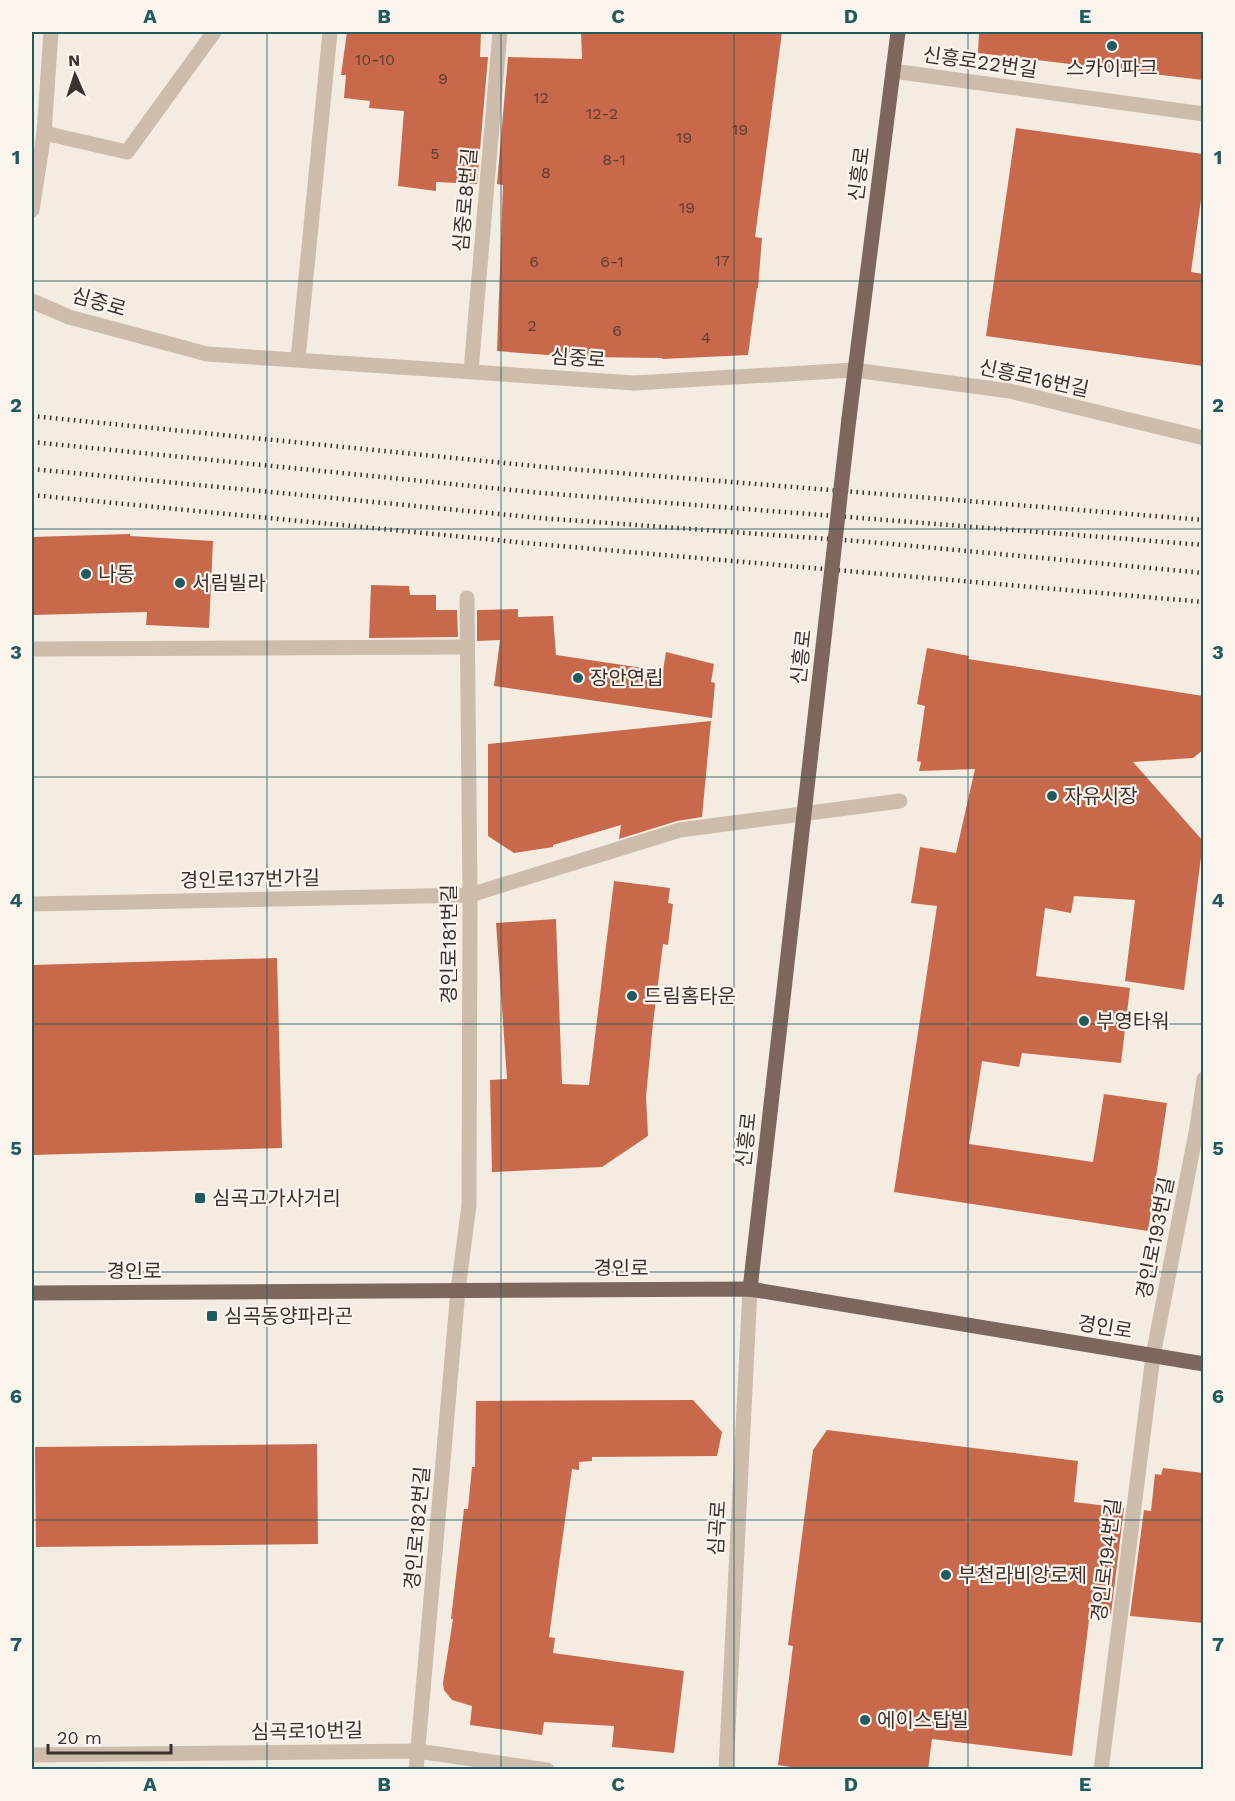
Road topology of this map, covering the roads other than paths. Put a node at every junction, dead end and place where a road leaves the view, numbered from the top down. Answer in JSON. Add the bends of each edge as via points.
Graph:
{"nodes":[{"id":1,"x":51,"y":32,"type":"edge"},
{"id":2,"x":214,"y":32,"type":"edge"},
{"id":3,"x":330,"y":32,"type":"edge"},
{"id":4,"x":500,"y":32,"type":"edge"},
{"id":5,"x":898,"y":32,"type":"edge"},
{"id":6,"x":893,"y":71,"type":"junction"},
{"id":7,"x":1203,"y":114,"type":"edge"},
{"id":8,"x":44,"y":134,"type":"junction"},
{"id":9,"x":32,"y":210,"type":"edge"},
{"id":10,"x":32,"y":301,"type":"edge"},
{"id":11,"x":298,"y":359,"type":"junction"},
{"id":12,"x":854,"y":370,"type":"junction"},
{"id":13,"x":471,"y":371,"type":"junction"},
{"id":14,"x":1203,"y":438,"type":"edge"},
{"id":15,"x":467,"y":598,"type":"dead end"},
{"id":16,"x":467,"y":647,"type":"junction"},
{"id":17,"x":32,"y":649,"type":"edge"},
{"id":18,"x":900,"y":801,"type":"dead end"},
{"id":19,"x":470,"y":895,"type":"junction"},
{"id":20,"x":32,"y":904,"type":"edge"},
{"id":21,"x":1203,"y":1078,"type":"edge"},
{"id":22,"x":1200,"y":1128,"type":"edge"},
{"id":23,"x":750,"y":1288,"type":"junction"},
{"id":24,"x":459,"y":1290,"type":"junction"},
{"id":25,"x":32,"y":1293,"type":"edge"},
{"id":26,"x":1153,"y":1356,"type":"junction"},
{"id":27,"x":1203,"y":1364,"type":"edge"},
{"id":28,"x":418,"y":1751,"type":"junction"},
{"id":29,"x":32,"y":1755,"type":"edge"},
{"id":30,"x":416,"y":1770,"type":"edge"},
{"id":31,"x":547,"y":1770,"type":"edge"},
{"id":32,"x":726,"y":1770,"type":"edge"},
{"id":33,"x":1101,"y":1770,"type":"edge"}],
"edges":[{"from":1,"to":8,"type":"street"},
{"from":2,"to":8,"type":"street","via":[[127,152]]},
{"from":3,"to":11,"type":"street"},
{"from":4,"to":13,"type":"street","name":"심중로8번길"},
{"from":5,"to":6,"type":"main road","name":"신흥로"},
{"from":6,"to":7,"type":"street","name":"신흥로22번길"},
{"from":6,"to":12,"type":"main road","name":"신흥로"},
{"from":8,"to":9,"type":"street"},
{"from":10,"to":11,"type":"street","name":"심중로","via":[[69,317],[207,354]]},
{"from":11,"to":13,"type":"street","name":"심중로"},
{"from":12,"to":13,"type":"street","name":"심중로","via":[[634,383]]},
{"from":12,"to":14,"type":"street","name":"신흥로16번길","via":[[1010,391]]},
{"from":12,"to":23,"type":"main road","name":"신흥로","bridge":true},
{"from":15,"to":16,"type":"street","name":"경인로181번길"},
{"from":16,"to":17,"type":"street"},
{"from":16,"to":19,"type":"street","name":"경인로181번길"},
{"from":18,"to":19,"type":"street","name":"경인로137번가길","via":[[680,830]]},
{"from":19,"to":20,"type":"street","name":"경인로137번가길"},
{"from":19,"to":24,"type":"street","name":"경인로181번길","via":[[469,1205]]},
{"from":21,"to":22,"type":"street","name":"경인로193번길"},
{"from":22,"to":26,"type":"street","name":"경인로193번길"},
{"from":23,"to":24,"type":"main road","name":"경인로"},
{"from":23,"to":26,"type":"main road","name":"경인로"},
{"from":23,"to":32,"type":"street","name":"심곡로"},
{"from":24,"to":25,"type":"main road","name":"경인로"},
{"from":24,"to":28,"type":"street","name":"경인로182번길"},
{"from":26,"to":27,"type":"main road","name":"경인로"},
{"from":26,"to":33,"type":"street","name":"경인로194번길"},
{"from":28,"to":29,"type":"street","name":"심곡로10번길"},
{"from":28,"to":30,"type":"street","name":"경인로182번길"},
{"from":28,"to":31,"type":"street","name":"심곡로10번길"}]}
